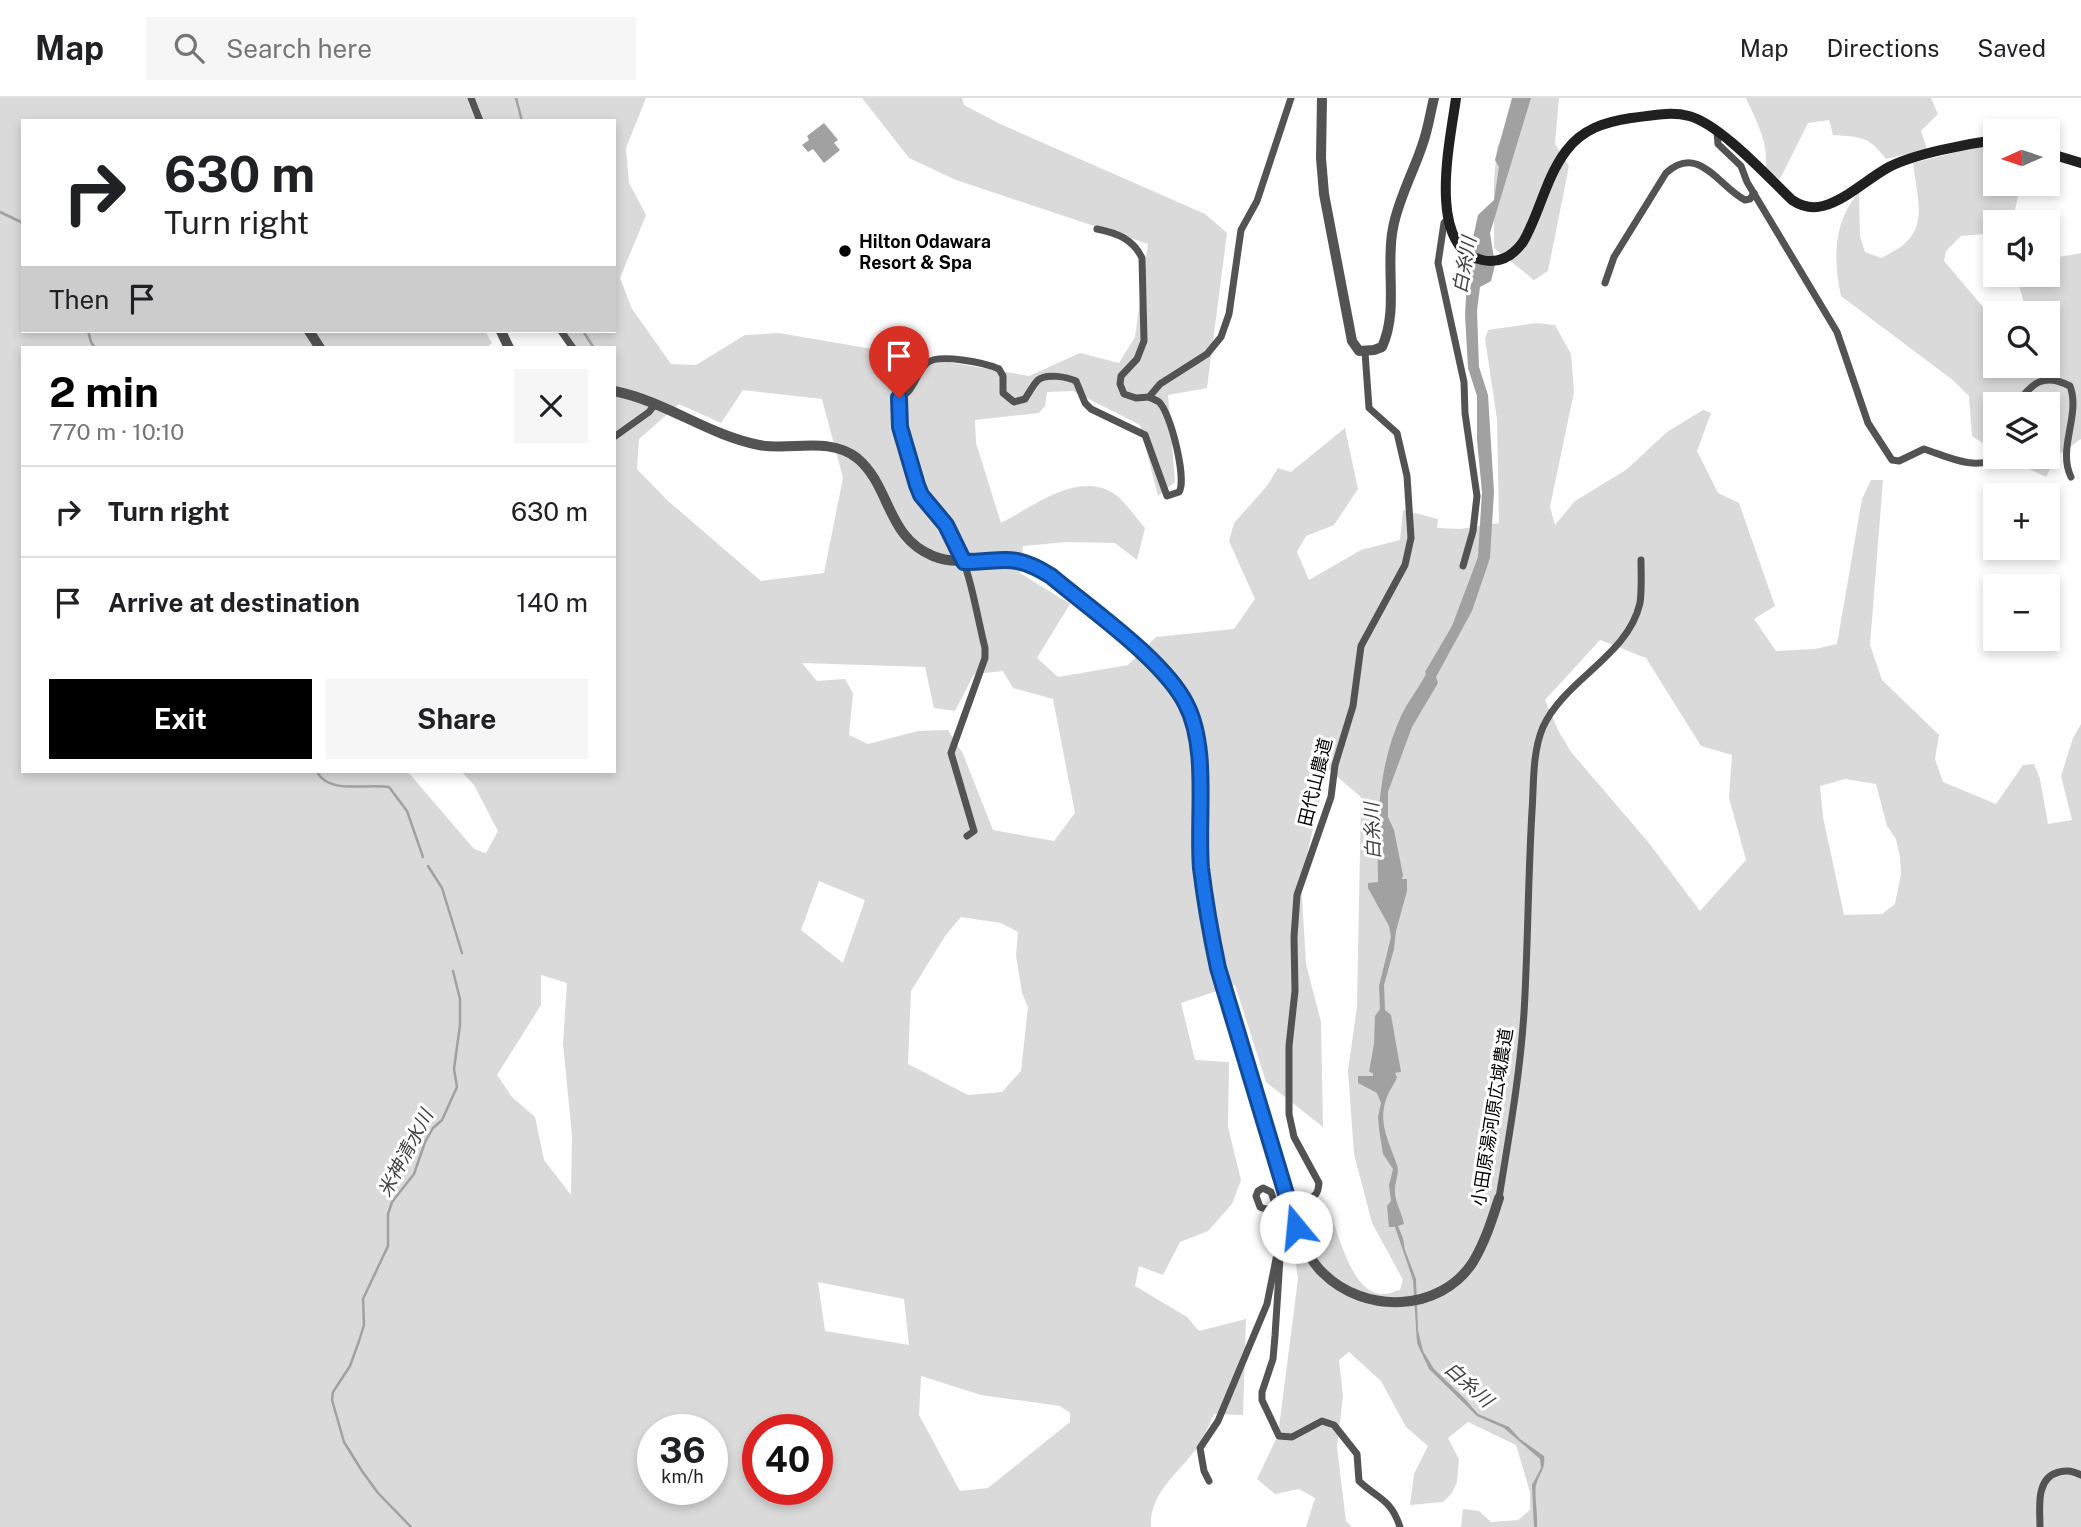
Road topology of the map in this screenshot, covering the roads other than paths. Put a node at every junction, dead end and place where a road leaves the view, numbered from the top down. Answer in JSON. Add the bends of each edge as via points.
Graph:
{"nodes":[{"id":1,"x":471,"y":98,"type":"edge"},
{"id":2,"x":1291,"y":98,"type":"edge"},
{"id":3,"x":1322,"y":98,"type":"edge"},
{"id":4,"x":1434,"y":98,"type":"edge"},
{"id":5,"x":1456,"y":98,"type":"edge"},
{"id":6,"x":479,"y":119,"type":"edge"},
{"id":7,"x":1717,"y":132,"type":"junction"},
{"id":8,"x":1983,"y":141,"type":"edge"},
{"id":9,"x":2060,"y":157,"type":"edge"},
{"id":10,"x":2081,"y":163,"type":"edge"},
{"id":11,"x":1754,"y":192,"type":"junction"},
{"id":12,"x":1448,"y":219,"type":"junction"},
{"id":13,"x":1097,"y":229,"type":"dead end"},
{"id":14,"x":1605,"y":283,"type":"dead end"},
{"id":15,"x":1365,"y":352,"type":"junction"},
{"id":16,"x":616,"y":392,"type":"edge"},
{"id":17,"x":2025,"y":392,"type":"edge"},
{"id":18,"x":1149,"y":397,"type":"junction"},
{"id":19,"x":656,"y":404,"type":"junction"},
{"id":20,"x":616,"y":436,"type":"edge"},
{"id":21,"x":1983,"y":462,"type":"edge"},
{"id":22,"x":2071,"y":477,"type":"dead end"},
{"id":23,"x":1641,"y":560,"type":"dead end"},
{"id":24,"x":964,"y":562,"type":"junction"},
{"id":25,"x":1463,"y":565,"type":"dead end"},
{"id":26,"x":967,"y":836,"type":"dead end"},
{"id":27,"x":1499,"y":1198,"type":"joint"},
{"id":28,"x":1289,"y":1205,"type":"junction"},
{"id":29,"x":1281,"y":1248,"type":"junction"},
{"id":30,"x":2081,"y":1475,"type":"edge"},
{"id":31,"x":1209,"y":1481,"type":"dead end"},
{"id":32,"x":1400,"y":1527,"type":"edge"},
{"id":33,"x":2040,"y":1527,"type":"edge"}],
"edges":[{"from":1,"to":6,"type":"street"},
{"from":2,"to":18,"type":"street","via":[[1257,201],[1241,230],[1221,337],[1207,354],[1160,384]]},
{"from":3,"to":15,"type":"street","via":[[1324,194],[1352,341]]},
{"from":4,"to":15,"type":"street","via":[[1423,144],[1393,224],[1386,337],[1381,347]]},
{"from":5,"to":12,"type":"main road","via":[[1444,198]]},
{"from":7,"to":8,"type":"main road","via":[[1792,200],[1809,207],[1833,202],[1894,165]]},
{"from":7,"to":11,"type":"street","via":[[1718,144],[1741,166]]},
{"from":7,"to":12,"type":"main road","via":[[1692,116],[1676,114],[1598,125],[1578,137],[1554,167],[1523,242],[1516,252],[1498,261],[1477,259],[1463,249]]},
{"from":9,"to":10,"type":"main road"},
{"from":11,"to":14,"type":"street","via":[[1745,200],[1734,195],[1701,165],[1672,168],[1614,257]]},
{"from":11,"to":21,"type":"street","via":[[1837,332],[1868,423],[1892,460],[1924,449],[1968,463]]},
{"from":12,"to":25,"type":"street","via":[[1438,263],[1464,382],[1477,496]]},
{"from":13,"to":18,"type":"street","via":[[1126,239],[1142,258],[1144,341],[1120,384],[1124,394]]},
{"from":15,"to":28,"type":"street","name":"田代山農道","via":[[1369,408],[1397,433],[1408,486],[1411,538],[1405,565],[1361,646],[1353,706],[1335,765],[1331,797],[1297,895],[1289,1114],[1294,1137],[1319,1183],[1315,1195]]},
{"from":16,"to":19,"type":"street","name":"小田原湯河原広域農道"},
{"from":17,"to":22,"type":"street","via":[[2050,379],[2070,386],[2074,397],[2067,452]]},
{"from":18,"to":24,"type":"street","via":[[1159,401],[1169,418],[1182,482],[1173,495],[1167,496],[1145,435],[1091,410],[1076,381],[1044,377],[1025,399],[1014,402],[1003,393],[999,369],[949,359],[927,363],[910,391],[899,398],[900,427],[921,495],[946,525]]},
{"from":19,"to":20,"type":"street"},
{"from":19,"to":24,"type":"street","name":"小田原湯河原広域農道","via":[[743,441],[778,447],[816,445],[854,456],[873,476],[909,541],[934,557]]},
{"from":23,"to":27,"type":"street","name":"小田原湯河原広域農道","via":[[1640,601],[1631,624],[1554,708],[1536,753],[1523,1026]]},
{"from":24,"to":26,"type":"street","via":[[985,658],[951,753],[974,831]]},
{"from":24,"to":28,"type":"street","name":"小田原湯河原広域農道","via":[[1017,559],[1051,576],[1148,657],[1186,704],[1200,750],[1201,867],[1218,968]]},
{"from":27,"to":28,"type":"street","name":"小田原湯河原広域農道","via":[[1472,1263],[1443,1289],[1394,1303],[1349,1292],[1322,1272],[1307,1252]]},
{"from":28,"to":29,"type":"street","via":[[1265,1210],[1257,1202],[1258,1191],[1268,1189],[1275,1203],[1279,1215],[1282,1227]]},
{"from":29,"to":31,"type":"street","via":[[1267,1304],[1218,1421],[1200,1448]]},
{"from":29,"to":32,"type":"street","via":[[1273,1359],[1262,1392],[1275,1432],[1292,1437],[1322,1420],[1334,1426],[1357,1454],[1359,1481],[1387,1502]]},
{"from":30,"to":33,"type":"street","via":[[2063,1471],[2045,1480]]}]}
